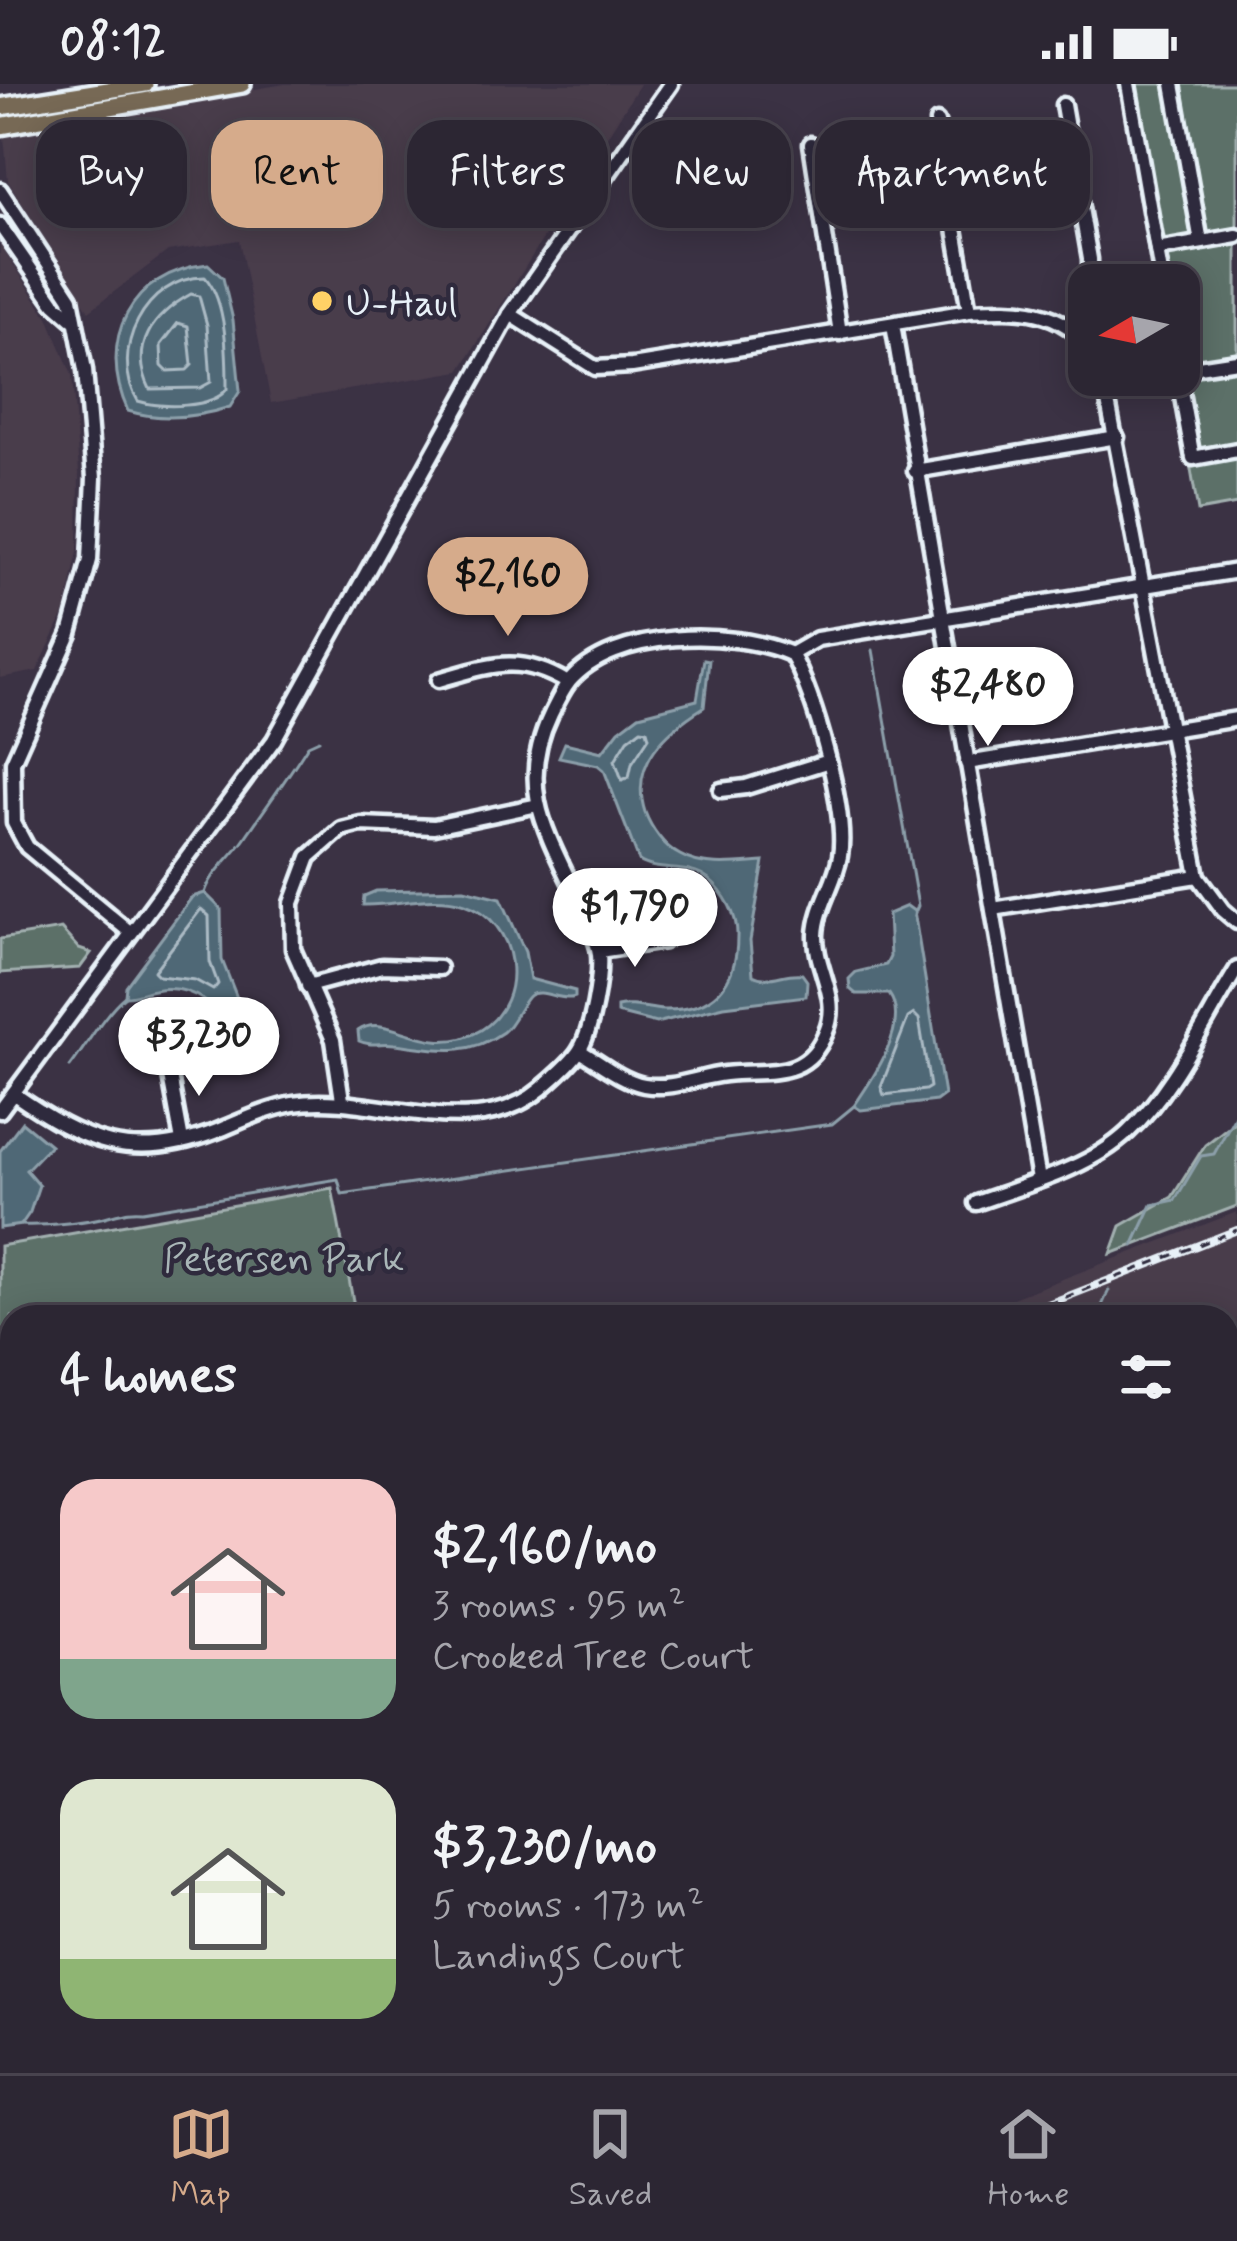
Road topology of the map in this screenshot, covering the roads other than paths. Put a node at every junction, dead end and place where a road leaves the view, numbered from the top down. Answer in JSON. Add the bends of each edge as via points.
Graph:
{"nodes":[{"id":1,"x":145,"y":84,"type":"edge"},
{"id":2,"x":242,"y":84,"type":"edge"},
{"id":3,"x":671,"y":84,"type":"edge"},
{"id":4,"x":1128,"y":84,"type":"edge"},
{"id":5,"x":1173,"y":84,"type":"edge"},
{"id":6,"x":1063,"y":105,"type":"dead end"},
{"id":7,"x":0,"y":107,"type":"edge"},
{"id":8,"x":0,"y":126,"type":"edge"},
{"id":9,"x":811,"y":143,"type":"dead end"},
{"id":10,"x":0,"y":190,"type":"edge"},
{"id":11,"x":0,"y":224,"type":"edge"},
{"id":12,"x":955,"y":228,"type":"edge"},
{"id":13,"x":1237,"y":236,"type":"edge"},
{"id":14,"x":28,"y":238,"type":"junction"},
{"id":15,"x":1201,"y":242,"type":"junction"},
{"id":16,"x":16,"y":248,"type":"junction"},
{"id":17,"x":1157,"y":250,"type":"junction"},
{"id":18,"x":0,"y":258,"type":"edge"},
{"id":19,"x":1090,"y":264,"type":"edge"},
{"id":20,"x":1159,"y":264,"type":"edge"},
{"id":21,"x":969,"y":311,"type":"junction"},
{"id":22,"x":510,"y":314,"type":"junction"},
{"id":23,"x":72,"y":319,"type":"junction"},
{"id":24,"x":1068,"y":324,"type":"edge"},
{"id":25,"x":893,"y":326,"type":"junction"},
{"id":26,"x":840,"y":333,"type":"junction"},
{"id":27,"x":1237,"y":361,"type":"edge"},
{"id":28,"x":1200,"y":368,"type":"edge"},
{"id":29,"x":1108,"y":396,"type":"edge"},
{"id":30,"x":1183,"y":396,"type":"edge"},
{"id":31,"x":1117,"y":437,"type":"junction"},
{"id":32,"x":1237,"y":450,"type":"edge"},
{"id":33,"x":915,"y":471,"type":"junction"},
{"id":34,"x":1237,"y":571,"type":"edge"},
{"id":35,"x":1144,"y":586,"type":"junction"},
{"id":36,"x":941,"y":619,"type":"junction"},
{"id":37,"x":791,"y":654,"type":"junction"},
{"id":38,"x":439,"y":680,"type":"dead end"},
{"id":39,"x":568,"y":683,"type":"junction"},
{"id":40,"x":1237,"y":719,"type":"edge"},
{"id":41,"x":1169,"y":729,"type":"junction"},
{"id":42,"x":6,"y":761,"type":"edge"},
{"id":43,"x":826,"y":762,"type":"junction"},
{"id":44,"x":967,"y":763,"type":"junction"},
{"id":45,"x":721,"y":790,"type":"dead end"},
{"id":46,"x":538,"y":805,"type":"junction"},
{"id":47,"x":1198,"y":876,"type":"junction"},
{"id":48,"x":993,"y":908,"type":"junction"},
{"id":49,"x":1237,"y":922,"type":"edge"},
{"id":50,"x":131,"y":933,"type":"junction"},
{"id":51,"x":664,"y":941,"type":"dead end"},
{"id":52,"x":599,"y":951,"type":"junction"},
{"id":53,"x":439,"y":968,"type":"dead end"},
{"id":54,"x":1237,"y":969,"type":"edge"},
{"id":55,"x":308,"y":986,"type":"junction"},
{"id":56,"x":580,"y":1051,"type":"junction"},
{"id":57,"x":168,"y":1065,"type":"dead end"},
{"id":58,"x":14,"y":1094,"type":"junction"},
{"id":59,"x":342,"y":1100,"type":"junction"},
{"id":60,"x":0,"y":1112,"type":"edge"},
{"id":61,"x":182,"y":1141,"type":"junction"},
{"id":62,"x":1039,"y":1180,"type":"junction"},
{"id":63,"x":976,"y":1203,"type":"dead end"}],
"edges":[{"from":1,"to":7,"type":"main road"},
{"from":2,"to":8,"type":"main road"},
{"from":3,"to":22,"type":"street"},
{"from":4,"to":17,"type":"street"},
{"from":5,"to":15,"type":"street"},
{"from":6,"to":19,"type":"street"},
{"from":9,"to":26,"type":"street"},
{"from":10,"to":14,"type":"street"},
{"from":11,"to":16,"type":"street"},
{"from":12,"to":21,"type":"street"},
{"from":13,"to":15,"type":"street"},
{"from":14,"to":16,"type":"street"},
{"from":14,"to":23,"type":"street","via":[[71,298]]},
{"from":15,"to":17,"type":"street"},
{"from":16,"to":18,"type":"street"},
{"from":16,"to":23,"type":"street"},
{"from":17,"to":20,"type":"street"},
{"from":21,"to":24,"type":"street","via":[[1018,309]]},
{"from":21,"to":25,"type":"street"},
{"from":22,"to":26,"type":"street","via":[[595,368]]},
{"from":22,"to":50,"type":"street","via":[[274,740]]},
{"from":23,"to":42,"type":"street","via":[[92,455],[89,560],[70,634]]},
{"from":25,"to":26,"type":"street"},
{"from":25,"to":33,"type":"street"},
{"from":27,"to":28,"type":"street"},
{"from":29,"to":31,"type":"street"},
{"from":30,"to":32,"type":"street","via":[[1192,458]]},
{"from":31,"to":33,"type":"street"},
{"from":31,"to":35,"type":"street"},
{"from":33,"to":36,"type":"street"},
{"from":34,"to":35,"type":"street"},
{"from":35,"to":36,"type":"street"},
{"from":35,"to":41,"type":"street"},
{"from":36,"to":37,"type":"street","via":[[817,639]]},
{"from":36,"to":44,"type":"street"},
{"from":37,"to":39,"type":"street","via":[[762,642],[662,639],[594,662]]},
{"from":37,"to":43,"type":"street","via":[[809,690]]},
{"from":38,"to":39,"type":"street","via":[[522,663]]},
{"from":39,"to":46,"type":"street","via":[[541,737]]},
{"from":40,"to":41,"type":"street"},
{"from":41,"to":44,"type":"street"},
{"from":41,"to":47,"type":"street"},
{"from":42,"to":50,"type":"street","via":[[14,823],[27,847]]},
{"from":43,"to":45,"type":"street"},
{"from":43,"to":56,"type":"street","via":[[842,831],[816,935],[832,1003],[817,1048],[772,1074],[728,1073],[676,1086],[642,1085]]},
{"from":44,"to":48,"type":"street"},
{"from":46,"to":52,"type":"street"},
{"from":46,"to":55,"type":"street","via":[[434,827],[361,824],[322,842],[292,903],[292,949]]},
{"from":47,"to":48,"type":"street"},
{"from":47,"to":49,"type":"street"},
{"from":48,"to":62,"type":"street"},
{"from":50,"to":58,"type":"street"},
{"from":51,"to":52,"type":"street"},
{"from":52,"to":56,"type":"street"},
{"from":53,"to":55,"type":"street","via":[[382,966]]},
{"from":54,"to":62,"type":"street","via":[[1126,1135]]},
{"from":55,"to":59,"type":"street","via":[[333,1040]]},
{"from":56,"to":59,"type":"street","via":[[537,1093],[497,1110],[454,1117]]},
{"from":57,"to":61,"type":"street"},
{"from":58,"to":60,"type":"street"},
{"from":58,"to":61,"type":"street","via":[[82,1137],[145,1147]]},
{"from":59,"to":61,"type":"street","via":[[280,1106]]},
{"from":62,"to":63,"type":"street"}]}
